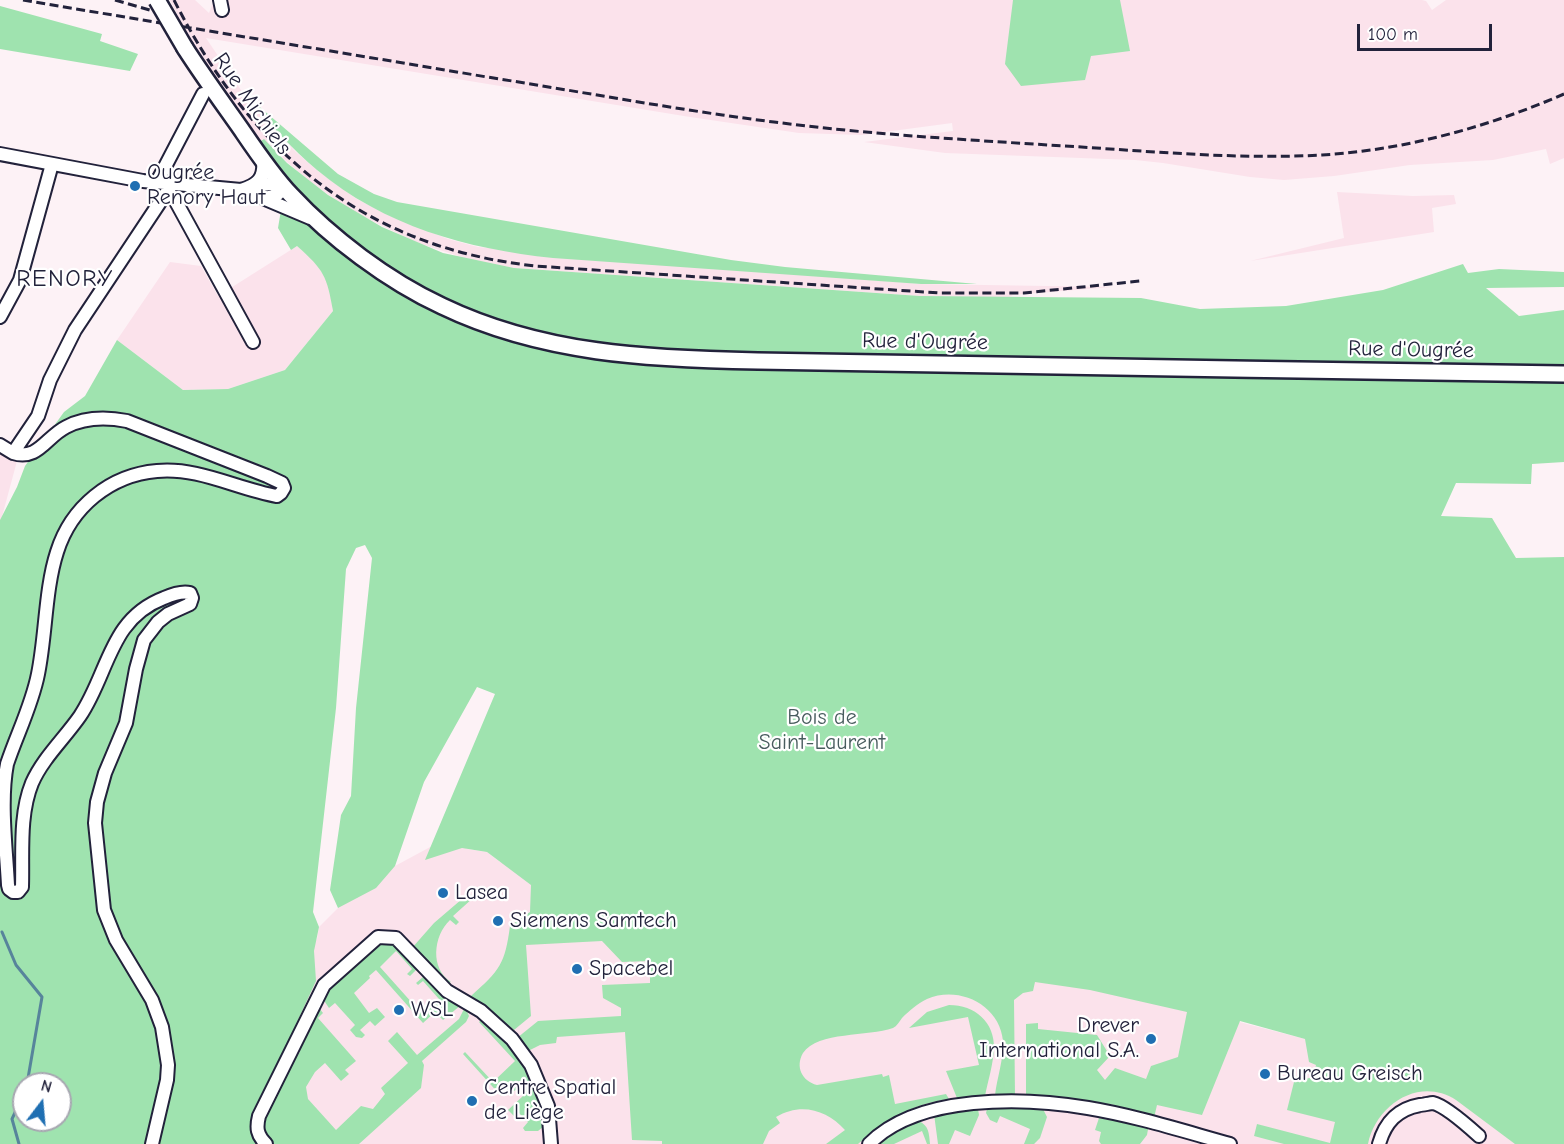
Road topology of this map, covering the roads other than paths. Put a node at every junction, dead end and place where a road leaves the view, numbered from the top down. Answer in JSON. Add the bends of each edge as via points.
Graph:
{"nodes":[{"id":1,"x":157,"y":0,"type":"edge"},
{"id":2,"x":203,"y":94,"type":"dead end"},
{"id":3,"x":0,"y":154,"type":"edge"},
{"id":4,"x":262,"y":159,"type":"junction"},
{"id":5,"x":52,"y":164,"type":"junction"},
{"id":6,"x":157,"y":182,"type":"junction"},
{"id":7,"x":282,"y":185,"type":"junction"},
{"id":8,"x":254,"y":186,"type":"junction"},
{"id":9,"x":170,"y":188,"type":"junction"},
{"id":10,"x":241,"y":190,"type":"junction"},
{"id":11,"x":261,"y":198,"type":"junction"},
{"id":12,"x":319,"y":222,"type":"junction"},
{"id":13,"x":0,"y":317,"type":"edge"},
{"id":14,"x":253,"y":342,"type":"dead end"},
{"id":15,"x":1564,"y":374,"type":"edge"},
{"id":16,"x":0,"y":445,"type":"edge"},
{"id":17,"x":14,"y":453,"type":"junction"},
{"id":18,"x":1479,"y":1136,"type":"dead end"},
{"id":19,"x":152,"y":1144,"type":"edge"},
{"id":20,"x":266,"y":1144,"type":"edge"},
{"id":21,"x":551,"y":1144,"type":"edge"},
{"id":22,"x":869,"y":1144,"type":"edge"},
{"id":23,"x":1230,"y":1144,"type":"edge"},
{"id":24,"x":1379,"y":1144,"type":"edge"}],
"edges":[{"from":1,"to":4,"type":"main road","name":"Rue Michiels","bridge":true,"via":[[185,48]]},
{"from":2,"to":6,"type":"street"},
{"from":3,"to":5,"type":"street","name":"Rue d'Ougrée"},
{"from":4,"to":7,"type":"main road","name":"Rue Michiels"},
{"from":4,"to":8,"type":"street","via":[[263,174]]},
{"from":5,"to":6,"type":"street","name":"Rue d'Ougrée"},
{"from":5,"to":13,"type":"street","via":[[20,280]]},
{"from":6,"to":9,"type":"street","name":"Rue d'Ougrée"},
{"from":7,"to":8,"type":"street","name":"Rue d'Ougrée"},
{"from":7,"to":11,"type":"street","via":[[275,196]]},
{"from":7,"to":12,"type":"main road","name":"Rue d'Ougrée"},
{"from":8,"to":10,"type":"street","name":"Rue d'Ougrée"},
{"from":9,"to":10,"type":"street","name":"Rue d'Ougrée"},
{"from":9,"to":14,"type":"street"},
{"from":9,"to":17,"type":"street","via":[[75,330],[50,380],[38,416]]},
{"from":10,"to":11,"type":"street","name":"Rue d'Ougrée"},
{"from":11,"to":12,"type":"street","name":"Rue d'Ougrée"},
{"from":12,"to":15,"type":"main road","name":"Rue d'Ougrée","via":[[398,282],[458,314],[521,336],[616,354],[715,360],[1128,369]]},
{"from":16,"to":17,"type":"street"},
{"from":17,"to":19,"type":"street","via":[[32,454],[66,426],[83,420],[113,419],[267,476],[284,488],[277,496],[181,471],[158,471],[115,482],[83,506],[57,553],[37,678],[4,777],[8,885],[13,892],[22,887],[24,817],[39,770],[80,716],[114,642],[146,606],[190,593],[190,604],[158,621],[144,640],[126,723],[105,773],[95,823],[104,910],[116,940],[152,1000],[162,1027],[167,1080]]},
{"from":18,"to":24,"type":"street","via":[[1433,1103],[1409,1107],[1394,1116],[1384,1128]]},
{"from":20,"to":21,"type":"street","via":[[256,1128],[259,1116],[324,985],[378,938],[396,938],[447,991],[507,1032],[531,1065],[548,1106]]},
{"from":22,"to":23,"type":"street","via":[[897,1124],[929,1110],[1019,1102],[1089,1108]]}]}
